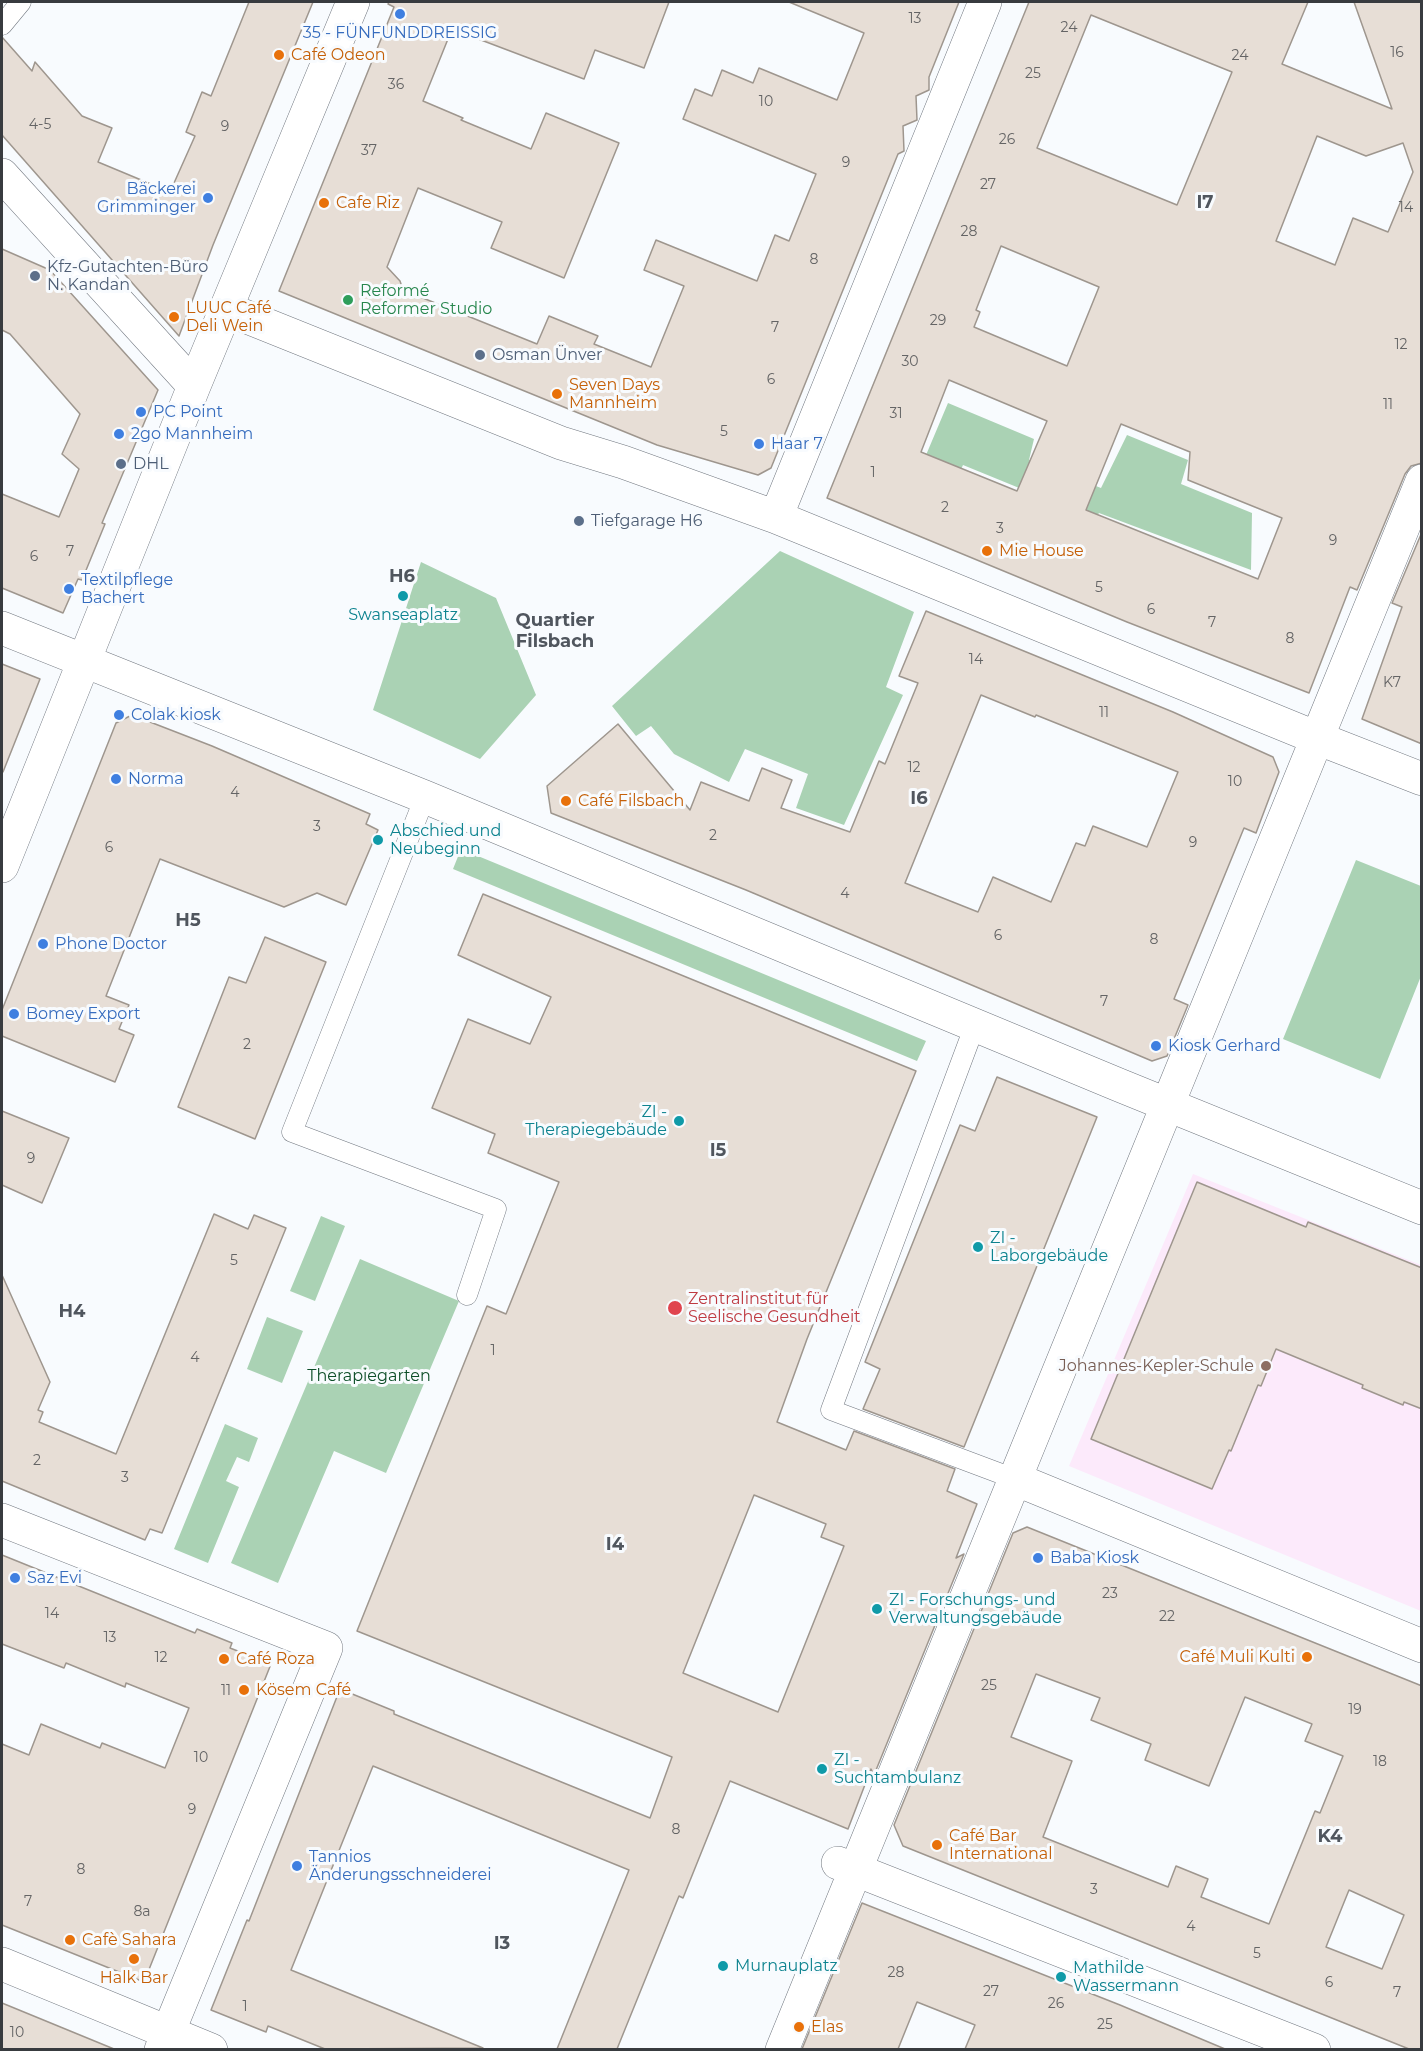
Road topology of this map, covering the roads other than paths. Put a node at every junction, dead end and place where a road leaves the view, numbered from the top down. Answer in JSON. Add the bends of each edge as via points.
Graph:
{"nodes":[{"id":1,"x":21,"y":2,"type":"edge"},
{"id":2,"x":353,"y":2,"type":"edge"},
{"id":3,"x":986,"y":2,"type":"edge"},
{"id":4,"x":2,"y":25,"type":"edge"},
{"id":5,"x":2,"y":175,"type":"edge"},
{"id":6,"x":227,"y":309,"type":"junction"},
{"id":7,"x":194,"y":386,"type":"junction"},
{"id":8,"x":1422,"y":481,"type":"edge"},
{"id":9,"x":776,"y":517,"type":"junction"},
{"id":10,"x":2,"y":628,"type":"edge"},
{"id":11,"x":82,"y":661,"type":"junction"},
{"id":12,"x":1317,"y":738,"type":"junction"},
{"id":13,"x":1422,"y":779,"type":"edge"},
{"id":14,"x":425,"y":797,"type":"junction"},
{"id":15,"x":2,"y":866,"type":"edge"},
{"id":16,"x":975,"y":1025,"type":"junction"},
{"id":17,"x":1167,"y":1105,"type":"junction"},
{"id":18,"x":1422,"y":1208,"type":"edge"},
{"id":19,"x":467,"y":1295,"type":"dead end"},
{"id":20,"x":1015,"y":1479,"type":"junction"},
{"id":21,"x":2,"y":1520,"type":"edge"},
{"id":22,"x":1422,"y":1646,"type":"edge"},
{"id":23,"x":847,"y":1867,"type":"junction"},
{"id":24,"x":2,"y":1964,"type":"edge"},
{"id":25,"x":164,"y":2041,"type":"edge"},
{"id":26,"x":211,"y":2049,"type":"edge"},
{"id":27,"x":782,"y":2049,"type":"edge"},
{"id":28,"x":1314,"y":2049,"type":"edge"}],
"edges":[{"from":1,"to":4,"type":"lane"},
{"from":2,"to":6,"type":"street"},
{"from":3,"to":9,"type":"street"},
{"from":5,"to":7,"type":"street"},
{"from":6,"to":7,"type":"street"},
{"from":6,"to":9,"type":"street","via":[[561,442]]},
{"from":7,"to":11,"type":"street"},
{"from":8,"to":12,"type":"street"},
{"from":9,"to":12,"type":"street"},
{"from":10,"to":11,"type":"street"},
{"from":11,"to":14,"type":"street"},
{"from":11,"to":15,"type":"street"},
{"from":12,"to":13,"type":"street"},
{"from":12,"to":17,"type":"street"},
{"from":14,"to":16,"type":"street"},
{"from":14,"to":19,"type":"lane","via":[[292,1132],[496,1209]]},
{"from":16,"to":17,"type":"street"},
{"from":16,"to":20,"type":"lane","via":[[831,1410]]},
{"from":17,"to":18,"type":"street"},
{"from":17,"to":20,"type":"street"},
{"from":20,"to":22,"type":"street"},
{"from":20,"to":23,"type":"street"},
{"from":21,"to":25,"type":"street","via":[[326,1648]]},
{"from":23,"to":27,"type":"street"},
{"from":23,"to":28,"type":"street"},
{"from":24,"to":25,"type":"street"},
{"from":25,"to":26,"type":"street"}]}
